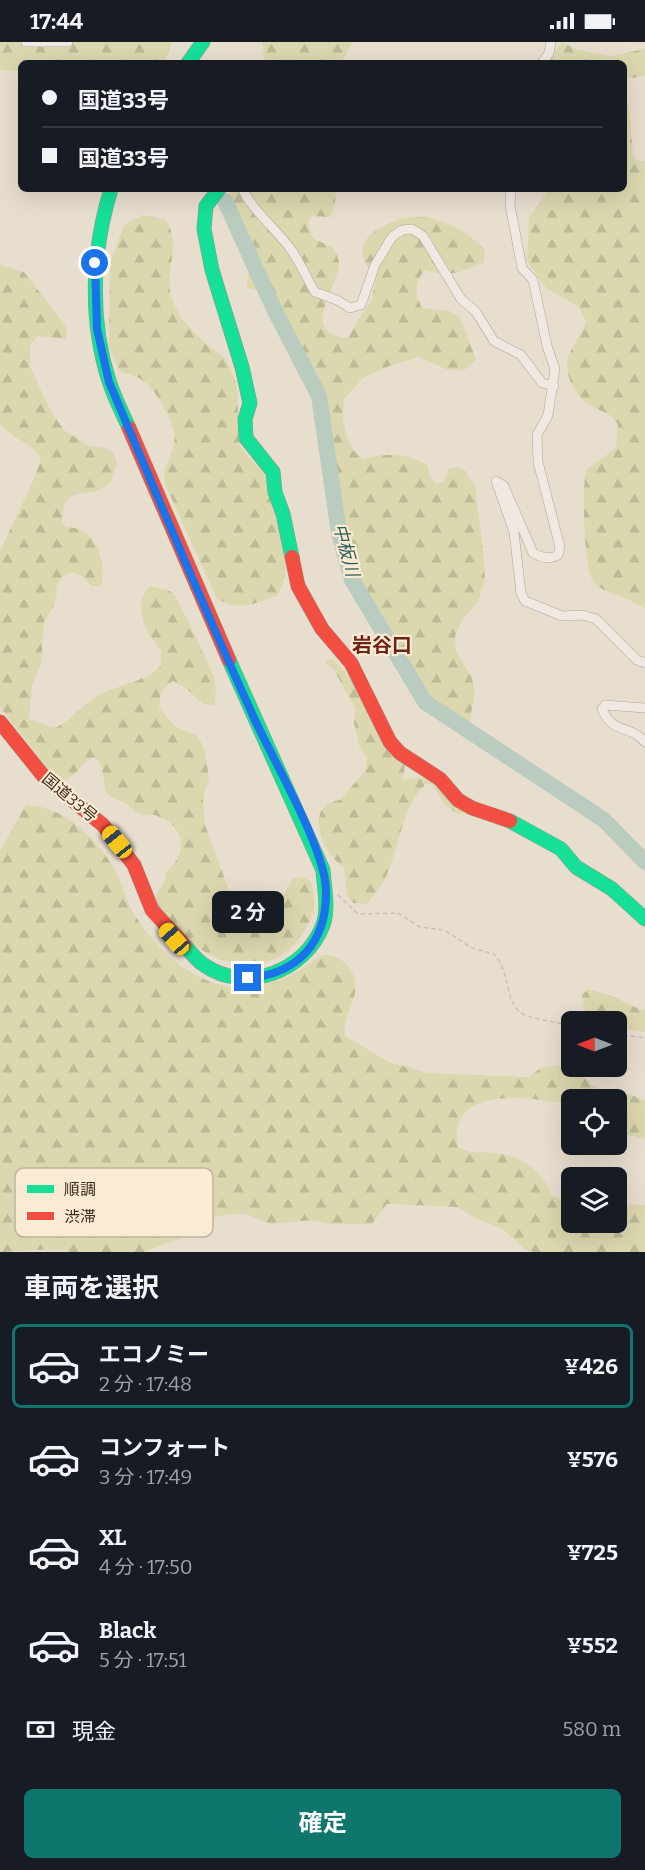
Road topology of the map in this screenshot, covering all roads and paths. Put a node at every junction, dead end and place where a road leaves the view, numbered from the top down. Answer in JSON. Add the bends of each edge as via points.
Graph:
{"nodes":[{"id":1,"x":26,"y":42,"type":"edge"},
{"id":2,"x":68,"y":42,"type":"edge"},
{"id":3,"x":203,"y":42,"type":"edge"},
{"id":4,"x":551,"y":42,"type":"edge"},
{"id":5,"x":190,"y":60,"type":"edge"},
{"id":6,"x":544,"y":60,"type":"edge"},
{"id":7,"x":110,"y":192,"type":"edge"},
{"id":8,"x":217,"y":192,"type":"edge"},
{"id":9,"x":244,"y":192,"type":"edge"},
{"id":10,"x":511,"y":192,"type":"edge"},
{"id":11,"x":554,"y":386,"type":"junction"},
{"id":12,"x":645,"y":663,"type":"edge"},
{"id":13,"x":645,"y":708,"type":"edge"},
{"id":14,"x":0,"y":722,"type":"edge"},
{"id":15,"x":645,"y":742,"type":"edge"},
{"id":16,"x":327,"y":889,"type":"junction"},
{"id":17,"x":645,"y":919,"type":"edge"},
{"id":18,"x":561,"y":1024,"type":"edge"},
{"id":19,"x":627,"y":1036,"type":"edge"},
{"id":20,"x":645,"y":1038,"type":"edge"}],
"edges":[{"from":1,"to":2,"type":"street"},
{"from":3,"to":5,"type":"main road"},
{"from":4,"to":6,"type":"street"},
{"from":7,"to":16,"type":"main road","name":"国道33号","via":[[95,263],[97,329],[109,382],[255,720],[315,848]]},
{"from":8,"to":17,"type":"main road","via":[[206,206],[204,229],[250,403],[245,419],[246,438],[273,472],[298,586],[322,629],[351,663],[399,753],[440,779],[458,800],[513,822],[561,849],[576,867],[612,890]]},
{"from":9,"to":11,"type":"street","via":[[292,251],[315,292],[350,308],[361,305],[375,265],[392,237],[412,229],[423,236],[461,299],[476,312],[494,341],[520,355],[542,383]]},
{"from":10,"to":11,"type":"street","via":[[522,268],[533,280],[555,369]]},
{"from":11,"to":12,"type":"street","via":[[548,414],[537,435],[538,462],[558,535],[558,555],[553,558],[533,553],[504,486],[496,480],[514,532],[520,593],[525,601],[562,616],[589,615]]},
{"from":13,"to":15,"type":"street","via":[[616,704],[602,709],[618,729],[640,736]]},
{"from":14,"to":16,"type":"main road","name":"国道33号","via":[[45,778],[103,825],[134,866],[162,924],[212,969],[248,978],[279,973],[291,966],[309,949],[323,925]]},
{"from":16,"to":18,"type":"path","via":[[358,914],[398,913],[420,927],[444,930],[472,948],[494,954],[508,981],[510,1001],[523,1014]]},
{"from":19,"to":20,"type":"path"}]}
